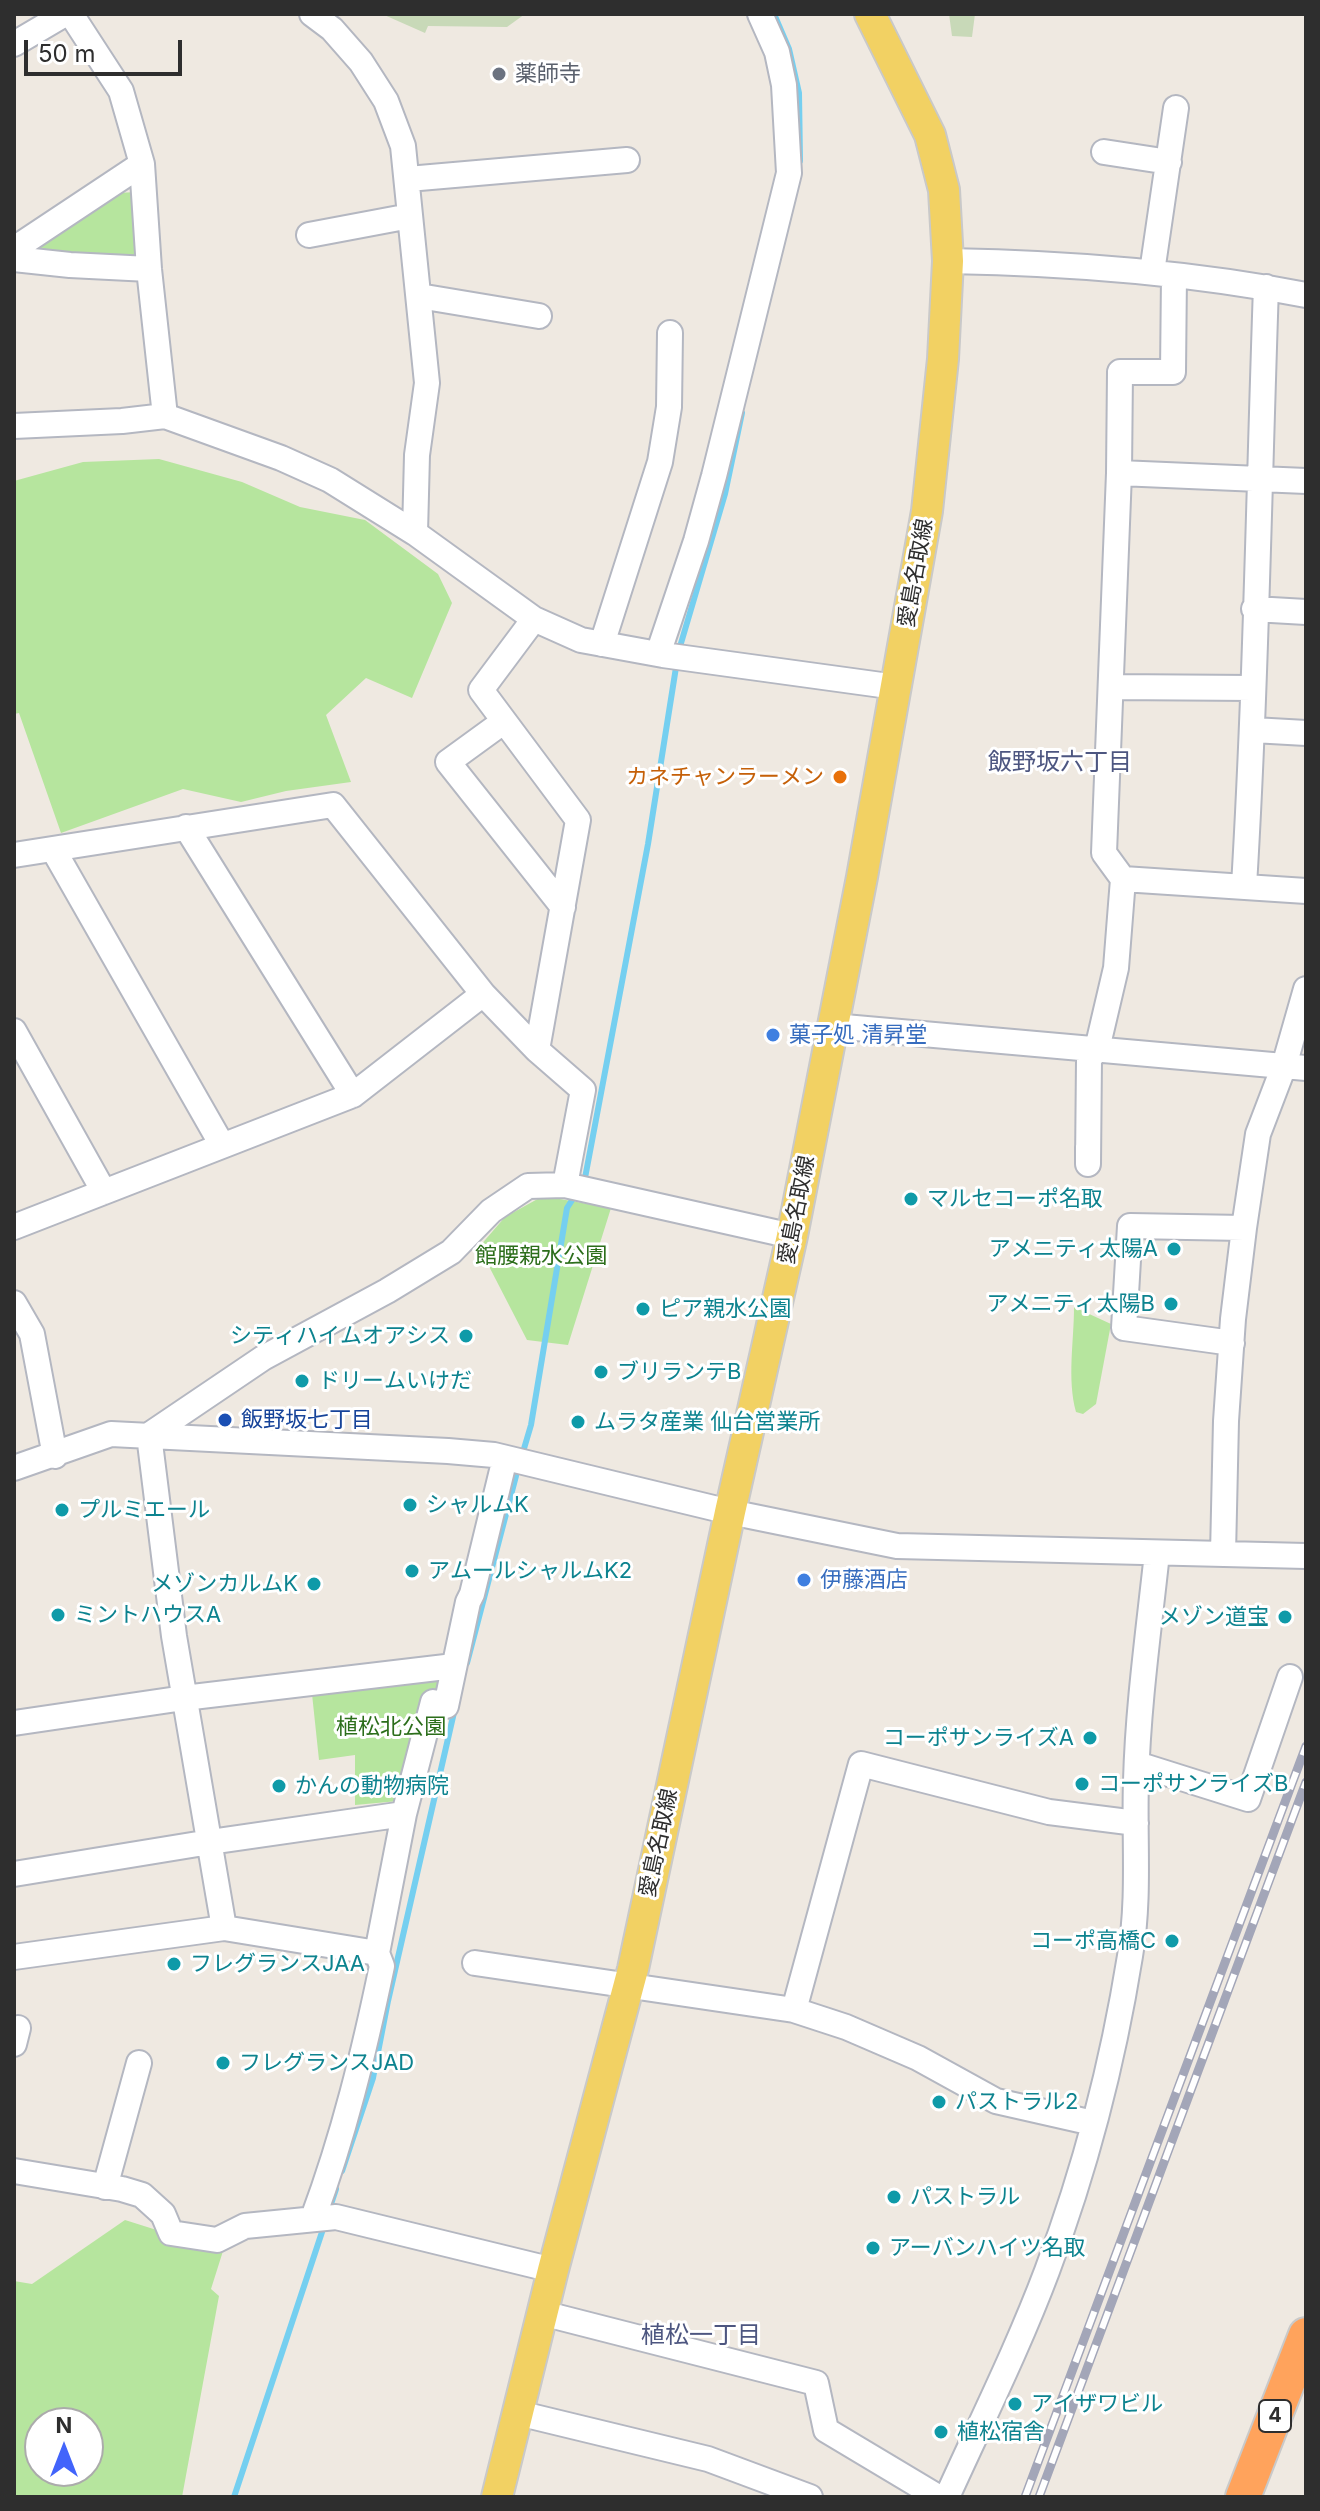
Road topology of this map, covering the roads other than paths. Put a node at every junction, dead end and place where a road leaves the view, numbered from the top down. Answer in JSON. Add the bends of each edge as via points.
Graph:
{"nodes":[{"id":1,"x":68,"y":14,"type":"edge"},
{"id":2,"x":312,"y":14,"type":"edge"},
{"id":3,"x":760,"y":14,"type":"edge"},
{"id":4,"x":870,"y":14,"type":"edge"},
{"id":5,"x":16,"y":41,"type":"edge"},
{"id":6,"x":1176,"y":108,"type":"dead end"},
{"id":7,"x":1104,"y":152,"type":"dead end"},
{"id":8,"x":627,"y":160,"type":"dead end"},
{"id":9,"x":1169,"y":162,"type":"junction"},
{"id":10,"x":142,"y":164,"type":"junction"},
{"id":11,"x":408,"y":179,"type":"junction"},
{"id":12,"x":410,"y":216,"type":"junction"},
{"id":13,"x":309,"y":235,"type":"dead end"},
{"id":14,"x":14,"y":249,"type":"edge"},
{"id":15,"x":14,"y":259,"type":"edge"},
{"id":16,"x":948,"y":261,"type":"junction"},
{"id":17,"x":149,"y":269,"type":"junction"},
{"id":18,"x":1163,"y":274,"type":"junction"},
{"id":19,"x":1266,"y":287,"type":"junction"},
{"id":20,"x":1306,"y":295,"type":"edge"},
{"id":21,"x":419,"y":296,"type":"junction"},
{"id":22,"x":539,"y":316,"type":"dead end"},
{"id":23,"x":670,"y":333,"type":"dead end"},
{"id":24,"x":165,"y":416,"type":"junction"},
{"id":25,"x":14,"y":426,"type":"edge"},
{"id":26,"x":1119,"y":473,"type":"junction"},
{"id":27,"x":1259,"y":479,"type":"junction"},
{"id":28,"x":1306,"y":481,"type":"edge"},
{"id":29,"x":415,"y":533,"type":"junction"},
{"id":30,"x":1254,"y":609,"type":"junction"},
{"id":31,"x":1306,"y":612,"type":"edge"},
{"id":32,"x":534,"y":619,"type":"junction"},
{"id":33,"x":602,"y":644,"type":"junction"},
{"id":34,"x":660,"y":655,"type":"junction"},
{"id":35,"x":896,"y":687,"type":"junction"},
{"id":36,"x":1111,"y":687,"type":"junction"},
{"id":37,"x":1253,"y":688,"type":"junction"},
{"id":38,"x":503,"y":722,"type":"junction"},
{"id":39,"x":1253,"y":730,"type":"junction"},
{"id":40,"x":1306,"y":733,"type":"edge"},
{"id":41,"x":186,"y":827,"type":"junction"},
{"id":42,"x":53,"y":849,"type":"junction"},
{"id":43,"x":14,"y":855,"type":"edge"},
{"id":44,"x":1123,"y":879,"type":"junction"},
{"id":45,"x":1244,"y":886,"type":"junction"},
{"id":46,"x":1306,"y":891,"type":"edge"},
{"id":47,"x":563,"y":907,"type":"junction"},
{"id":48,"x":1306,"y":989,"type":"edge"},
{"id":49,"x":483,"y":994,"type":"junction"},
{"id":50,"x":833,"y":1026,"type":"junction"},
{"id":51,"x":14,"y":1031,"type":"edge"},
{"id":52,"x":1097,"y":1049,"type":"junction"},
{"id":53,"x":537,"y":1050,"type":"junction"},
{"id":54,"x":1295,"y":1067,"type":"edge"},
{"id":55,"x":353,"y":1095,"type":"junction"},
{"id":56,"x":222,"y":1145,"type":"junction"},
{"id":57,"x":1088,"y":1147,"type":"dead end"},
{"id":58,"x":565,"y":1185,"type":"junction"},
{"id":59,"x":104,"y":1192,"type":"junction"},
{"id":60,"x":14,"y":1227,"type":"edge"},
{"id":61,"x":1244,"y":1228,"type":"junction"},
{"id":62,"x":792,"y":1236,"type":"junction"},
{"id":63,"x":14,"y":1303,"type":"edge"},
{"id":64,"x":1232,"y":1343,"type":"junction"},
{"id":65,"x":149,"y":1435,"type":"junction"},
{"id":66,"x":55,"y":1456,"type":"junction"},
{"id":67,"x":505,"y":1458,"type":"junction"},
{"id":68,"x":14,"y":1468,"type":"edge"},
{"id":69,"x":730,"y":1512,"type":"junction"},
{"id":70,"x":1157,"y":1553,"type":"junction"},
{"id":71,"x":1223,"y":1554,"type":"junction"},
{"id":72,"x":1306,"y":1556,"type":"edge"},
{"id":73,"x":454,"y":1666,"type":"junction"},
{"id":74,"x":1290,"y":1677,"type":"dead end"},
{"id":75,"x":184,"y":1698,"type":"junction"},
{"id":76,"x":14,"y":1723,"type":"edge"},
{"id":77,"x":1137,"y":1764,"type":"junction"},
{"id":78,"x":404,"y":1814,"type":"junction"},
{"id":79,"x":1136,"y":1823,"type":"junction"},
{"id":80,"x":210,"y":1842,"type":"junction"},
{"id":81,"x":14,"y":1874,"type":"edge"},
{"id":82,"x":224,"y":1928,"type":"junction"},
{"id":83,"x":377,"y":1953,"type":"junction"},
{"id":84,"x":14,"y":1957,"type":"edge"},
{"id":85,"x":475,"y":1963,"type":"dead end"},
{"id":86,"x":627,"y":1987,"type":"junction"},
{"id":87,"x":794,"y":2010,"type":"junction"},
{"id":88,"x":139,"y":2063,"type":"dead end"},
{"id":89,"x":1093,"y":2123,"type":"junction"},
{"id":90,"x":14,"y":2171,"type":"edge"},
{"id":91,"x":105,"y":2187,"type":"junction"},
{"id":92,"x":323,"y":2217,"type":"junction"},
{"id":93,"x":553,"y":2270,"type":"junction"},
{"id":94,"x":542,"y":2313,"type":"junction"},
{"id":95,"x":1306,"y":2335,"type":"edge"},
{"id":96,"x":1306,"y":2392,"type":"edge"},
{"id":97,"x":518,"y":2413,"type":"junction"},
{"id":98,"x":497,"y":2497,"type":"edge"},
{"id":99,"x":810,"y":2497,"type":"edge"},
{"id":100,"x":938,"y":2497,"type":"edge"},
{"id":101,"x":947,"y":2497,"type":"edge"},
{"id":102,"x":1243,"y":2497,"type":"edge"},
{"id":103,"x":1266,"y":2497,"type":"edge"}],
"edges":[{"from":1,"to":5,"type":"street"},
{"from":1,"to":10,"type":"street","via":[[121,91]]},
{"from":2,"to":11,"type":"street","via":[[361,62],[386,101],[403,146]]},
{"from":3,"to":34,"type":"street","via":[[784,85],[789,173],[714,476]]},
{"from":4,"to":16,"type":"main road","name":"愛島名取線","via":[[930,135],[944,190]]},
{"from":6,"to":9,"type":"street"},
{"from":7,"to":9,"type":"street"},
{"from":8,"to":11,"type":"street"},
{"from":9,"to":18,"type":"street"},
{"from":10,"to":14,"type":"street"},
{"from":10,"to":17,"type":"street"},
{"from":11,"to":12,"type":"street"},
{"from":12,"to":13,"type":"street"},
{"from":12,"to":21,"type":"street"},
{"from":15,"to":17,"type":"street"},
{"from":16,"to":18,"type":"street","via":[[1081,264]]},
{"from":16,"to":35,"type":"main road","name":"愛島名取線","via":[[927,511]]},
{"from":17,"to":24,"type":"street"},
{"from":18,"to":19,"type":"street"},
{"from":18,"to":26,"type":"street","via":[[1173,372],[1120,372]]},
{"from":19,"to":20,"type":"street"},
{"from":19,"to":27,"type":"street"},
{"from":21,"to":22,"type":"street"},
{"from":21,"to":29,"type":"street","via":[[427,383],[417,455]]},
{"from":23,"to":33,"type":"street","via":[[669,407],[660,462]]},
{"from":24,"to":25,"type":"street"},
{"from":24,"to":29,"type":"street","via":[[330,480]]},
{"from":26,"to":27,"type":"street"},
{"from":26,"to":36,"type":"street"},
{"from":27,"to":28,"type":"street"},
{"from":27,"to":30,"type":"street"},
{"from":29,"to":32,"type":"street"},
{"from":30,"to":31,"type":"street"},
{"from":30,"to":37,"type":"street"},
{"from":32,"to":33,"type":"street"},
{"from":32,"to":38,"type":"street","via":[[481,690]]},
{"from":33,"to":34,"type":"street"},
{"from":34,"to":35,"type":"street"},
{"from":35,"to":50,"type":"main road","name":"愛島名取線"},
{"from":36,"to":37,"type":"street"},
{"from":36,"to":44,"type":"street","via":[[1104,853]]},
{"from":37,"to":39,"type":"street"},
{"from":38,"to":47,"type":"street","via":[[578,820]]},
{"from":38,"to":47,"type":"street","via":[[448,762]]},
{"from":39,"to":40,"type":"street"},
{"from":39,"to":45,"type":"street"},
{"from":41,"to":42,"type":"street"},
{"from":41,"to":49,"type":"street","via":[[333,805]]},
{"from":41,"to":55,"type":"street"},
{"from":42,"to":43,"type":"street"},
{"from":42,"to":56,"type":"street"},
{"from":44,"to":45,"type":"street"},
{"from":44,"to":52,"type":"street","via":[[1116,968]]},
{"from":45,"to":46,"type":"street"},
{"from":47,"to":53,"type":"street"},
{"from":48,"to":54,"type":"street"},
{"from":49,"to":53,"type":"street"},
{"from":49,"to":55,"type":"street"},
{"from":50,"to":52,"type":"street"},
{"from":50,"to":62,"type":"main road","name":"愛島名取線"},
{"from":51,"to":59,"type":"street"},
{"from":52,"to":54,"type":"street"},
{"from":52,"to":57,"type":"street","via":[[1089,1059],[1088,1164]]},
{"from":53,"to":58,"type":"street","via":[[583,1090]]},
{"from":54,"to":61,"type":"street","via":[[1258,1134]]},
{"from":55,"to":56,"type":"street"},
{"from":56,"to":59,"type":"street"},
{"from":58,"to":62,"type":"street"},
{"from":58,"to":65,"type":"street","via":[[528,1186],[491,1211],[451,1252],[263,1358]]},
{"from":59,"to":60,"type":"street"},
{"from":61,"to":64,"type":"street"},
{"from":61,"to":64,"type":"street","via":[[1130,1226],[1124,1328]]},
{"from":62,"to":69,"type":"main road","name":"愛島名取線"},
{"from":63,"to":66,"type":"street","via":[[32,1334]]},
{"from":64,"to":71,"type":"street"},
{"from":65,"to":66,"type":"street","via":[[111,1434]]},
{"from":65,"to":67,"type":"street"},
{"from":65,"to":75,"type":"street"},
{"from":66,"to":68,"type":"street"},
{"from":67,"to":69,"type":"street"},
{"from":67,"to":73,"type":"street"},
{"from":69,"to":70,"type":"street","via":[[897,1546]]},
{"from":69,"to":86,"type":"main road","name":"愛島名取線"},
{"from":70,"to":71,"type":"street"},
{"from":70,"to":77,"type":"street"},
{"from":71,"to":72,"type":"street"},
{"from":73,"to":75,"type":"street"},
{"from":73,"to":78,"type":"street","via":[[446,1706],[433,1702]]},
{"from":74,"to":77,"type":"street","via":[[1248,1799]]},
{"from":75,"to":76,"type":"street"},
{"from":75,"to":80,"type":"street"},
{"from":77,"to":79,"type":"street"},
{"from":78,"to":80,"type":"street"},
{"from":78,"to":83,"type":"street"},
{"from":79,"to":87,"type":"street","via":[[1049,1812],[861,1764]]},
{"from":79,"to":89,"type":"street","via":[[1131,1954]]},
{"from":80,"to":81,"type":"street"},
{"from":80,"to":82,"type":"street"},
{"from":82,"to":83,"type":"street"},
{"from":82,"to":84,"type":"street"},
{"from":83,"to":92,"type":"street","via":[[382,1966]]},
{"from":85,"to":86,"type":"street"},
{"from":86,"to":87,"type":"street"},
{"from":86,"to":93,"type":"main road","name":"愛島名取線"},
{"from":87,"to":89,"type":"street","via":[[918,2058],[996,2101]]},
{"from":88,"to":91,"type":"street"},
{"from":89,"to":101,"type":"street","via":[[1046,2272]]},
{"from":90,"to":91,"type":"street"},
{"from":91,"to":92,"type":"street","via":[[142,2195],[163,2214],[171,2233],[217,2240],[245,2226]]},
{"from":92,"to":93,"type":"street"},
{"from":93,"to":94,"type":"main road","name":"愛島名取線"},
{"from":94,"to":97,"type":"main road","name":"愛島名取線"},
{"from":94,"to":100,"type":"street","via":[[816,2383],[826,2430]]},
{"from":95,"to":102,"type":"highway","number":"4"},
{"from":96,"to":103,"type":"highway","number":"4"},
{"from":97,"to":98,"type":"main road","name":"愛島名取線"},
{"from":97,"to":99,"type":"street","via":[[708,2459]]}]}
